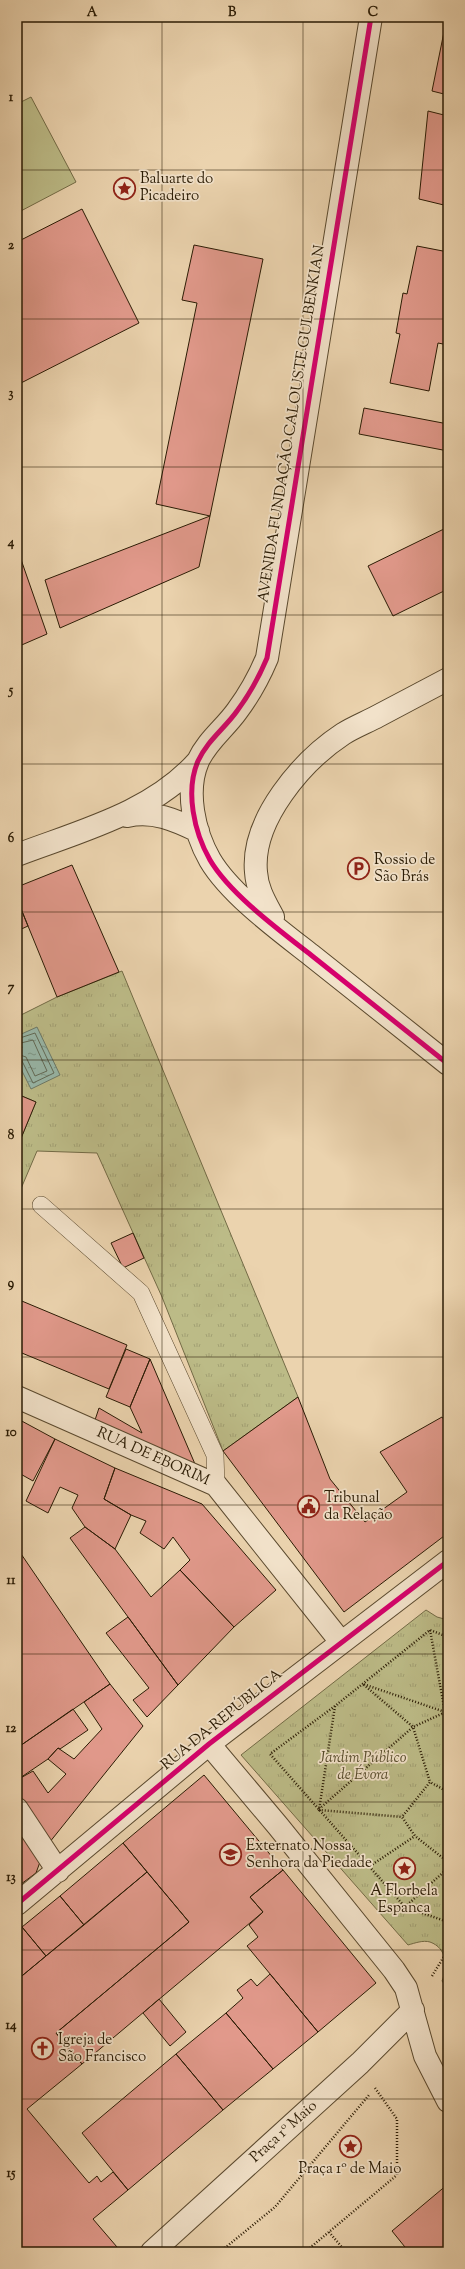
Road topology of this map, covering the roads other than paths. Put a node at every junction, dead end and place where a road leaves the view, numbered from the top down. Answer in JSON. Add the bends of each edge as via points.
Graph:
{"nodes":[{"id":1,"x":371,"y":17,"type":"edge"},
{"id":2,"x":448,"y":679,"type":"edge"},
{"id":3,"x":198,"y":761,"type":"junction"},
{"id":4,"x":102,"y":822,"type":"junction"},
{"id":5,"x":196,"y":823,"type":"junction"},
{"id":6,"x":17,"y":856,"type":"edge"},
{"id":7,"x":282,"y":932,"type":"junction"},
{"id":8,"x":448,"y":1064,"type":"edge"},
{"id":9,"x":41,"y":1205,"type":"dead end"},
{"id":10,"x":17,"y":1397,"type":"edge"},
{"id":11,"x":216,"y":1485,"type":"junction"},
{"id":12,"x":448,"y":1561,"type":"edge"},
{"id":13,"x":342,"y":1642,"type":"junction"},
{"id":14,"x":209,"y":1744,"type":"junction"},
{"id":15,"x":17,"y":1809,"type":"edge"},
{"id":16,"x":58,"y":1871,"type":"junction"},
{"id":17,"x":17,"y":1904,"type":"edge"},
{"id":18,"x":413,"y":2010,"type":"junction"},
{"id":19,"x":448,"y":2101,"type":"edge"},
{"id":20,"x":152,"y":2252,"type":"edge"}],
"edges":[{"from":1,"to":3,"type":"street","name":"AVENIDA FUNDAÇÃO CALOUSTE GULBENKIAN","via":[[267,658],[237,711],[211,740]]},
{"from":2,"to":7,"type":"street","via":[[343,734],[306,765],[278,800],[256,850],[256,872],[259,892]]},
{"from":3,"to":4,"type":"street","via":[[167,790],[143,805]]},
{"from":3,"to":5,"type":"street","name":"AVENIDA FUNDAÇÃO CALOUSTE GULBENKIAN","via":[[192,787]]},
{"from":4,"to":5,"type":"street","via":[[129,815],[148,814]]},
{"from":4,"to":6,"type":"street"},
{"from":5,"to":7,"type":"street","name":"AVENIDA FUNDAÇÃO CALOUSTE GULBENKIAN","via":[[210,860],[224,877]]},
{"from":7,"to":8,"type":"street","name":"AVENIDA FUNDAÇÃO CALOUSTE GULBENKIAN"},
{"from":9,"to":11,"type":"lane","via":[[141,1293],[216,1455]]},
{"from":10,"to":11,"type":"street","name":"RUA DE EBORIM"},
{"from":11,"to":13,"type":"street","name":"RUA DE EBORIM"},
{"from":12,"to":13,"type":"street","name":"RUA DA REPÚBLICA"},
{"from":13,"to":14,"type":"street","name":"RUA DA REPÚBLICA"},
{"from":14,"to":16,"type":"street","name":"RUA DA REPÚBLICA"},
{"from":14,"to":18,"type":"street","via":[[394,1970],[406,1988]]},
{"from":15,"to":16,"type":"street"},
{"from":16,"to":17,"type":"street","name":"RUA DA REPÚBLICA"},
{"from":18,"to":19,"type":"street","via":[[425,2056]]},
{"from":18,"to":20,"type":"street","name":"Praça 1º Maio","via":[[360,2063]]}]}
